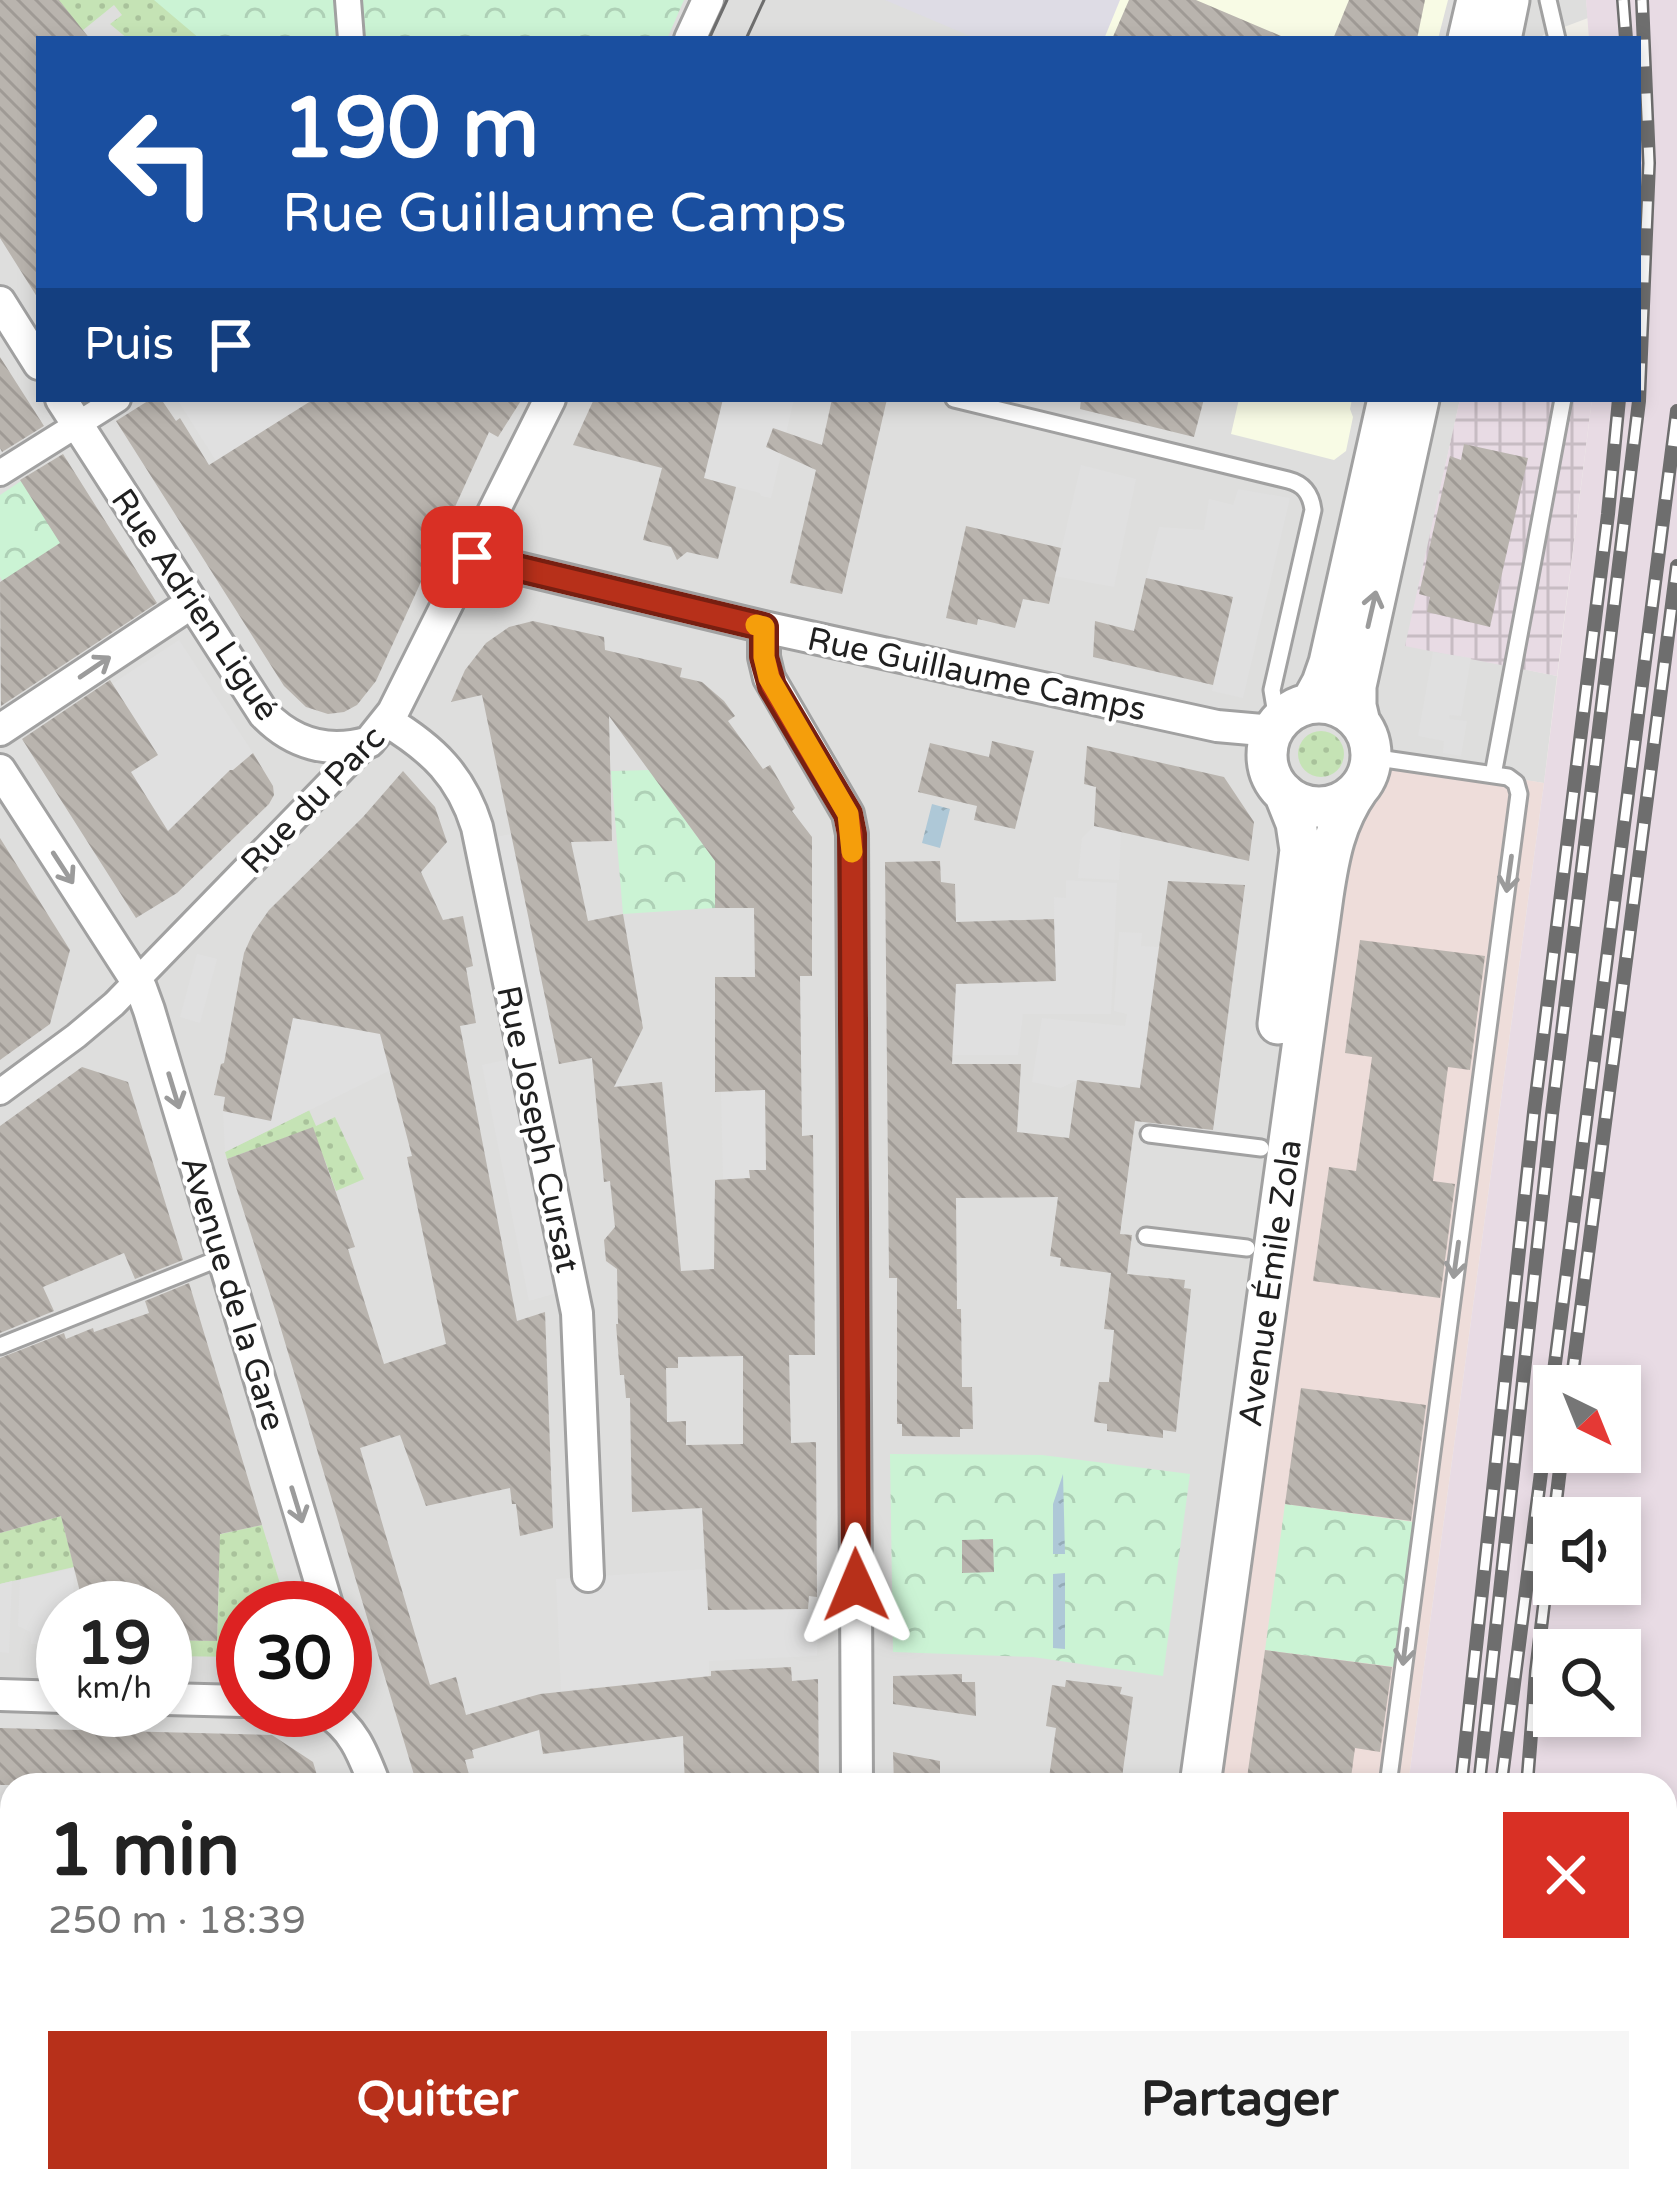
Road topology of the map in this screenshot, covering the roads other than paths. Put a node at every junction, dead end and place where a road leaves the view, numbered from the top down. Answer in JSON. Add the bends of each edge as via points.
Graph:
{"nodes":[{"id":1,"x":348,"y":0,"type":"edge"},
{"id":2,"x":708,"y":0,"type":"edge"},
{"id":3,"x":1477,"y":0,"type":"edge"},
{"id":4,"x":1509,"y":0,"type":"edge"},
{"id":5,"x":1548,"y":0,"type":"edge"},
{"id":6,"x":351,"y":36,"type":"edge"},
{"id":7,"x":691,"y":36,"type":"edge"},
{"id":8,"x":1469,"y":36,"type":"edge"},
{"id":9,"x":1502,"y":36,"type":"edge"},
{"id":10,"x":1556,"y":36,"type":"edge"},
{"id":11,"x":0,"y":302,"type":"edge"},
{"id":12,"x":36,"y":359,"type":"edge"},
{"id":13,"x":107,"y":402,"type":"edge"},
{"id":14,"x":549,"y":402,"type":"edge"},
{"id":15,"x":966,"y":402,"type":"edge"},
{"id":16,"x":1387,"y":402,"type":"edge"},
{"id":17,"x":1418,"y":402,"type":"edge"},
{"id":18,"x":1562,"y":402,"type":"edge"},
{"id":19,"x":69,"y":412,"type":"edge"},
{"id":20,"x":0,"y":473,"type":"edge"},
{"id":21,"x":472,"y":557,"type":"junction"},
{"id":22,"x":190,"y":604,"type":"junction"},
{"id":23,"x":764,"y":627,"type":"junction"},
{"id":24,"x":1289,"y":718,"type":"junction"},
{"id":25,"x":0,"y":730,"type":"edge"},
{"id":26,"x":378,"y":732,"type":"junction"},
{"id":27,"x":1363,"y":756,"type":"junction"},
{"id":28,"x":0,"y":770,"type":"edge"},
{"id":29,"x":1493,"y":775,"type":"junction"},
{"id":30,"x":1285,"y":794,"type":"junction"},
{"id":31,"x":136,"y":981,"type":"junction"},
{"id":32,"x":0,"y":1092,"type":"edge"},
{"id":33,"x":1149,"y":1134,"type":"dead end"},
{"id":34,"x":1261,"y":1148,"type":"junction"},
{"id":35,"x":1146,"y":1236,"type":"dead end"},
{"id":36,"x":1247,"y":1248,"type":"junction"},
{"id":37,"x":223,"y":1257,"type":"junction"},
{"id":38,"x":0,"y":1346,"type":"edge"},
{"id":39,"x":588,"y":1576,"type":"dead end"},
{"id":40,"x":320,"y":1581,"type":"edge"},
{"id":41,"x":0,"y":1695,"type":"edge"},
{"id":42,"x":36,"y":1696,"type":"edge"},
{"id":43,"x":354,"y":1737,"type":"edge"},
{"id":44,"x":370,"y":1773,"type":"edge"},
{"id":45,"x":857,"y":1773,"type":"edge"},
{"id":46,"x":1176,"y":1773,"type":"edge"},
{"id":47,"x":1202,"y":1773,"type":"edge"},
{"id":48,"x":1390,"y":1773,"type":"edge"}],
"edges":[{"from":1,"to":6,"type":"street"},
{"from":2,"to":7,"type":"street"},
{"from":3,"to":8,"type":"street"},
{"from":4,"to":9,"type":"street"},
{"from":5,"to":10,"type":"lane"},
{"from":11,"to":12,"type":"street"},
{"from":13,"to":19,"type":"street"},
{"from":14,"to":21,"type":"street","name":"Rue du Parc"},
{"from":15,"to":24,"type":"lane","via":[[1305,490],[1313,510],[1273,690],[1275,707]]},
{"from":16,"to":24,"type":"street","via":[[1329,663],[1322,683]]},
{"from":27,"to":17,"type":"street","name":"Avenue Émile Zola","one_way":true,"via":[[1356,686]]},
{"from":18,"to":29,"type":"lane"},
{"from":19,"to":20,"type":"street"},
{"from":19,"to":22,"type":"street","name":"Rue Adrien Ligué"},
{"from":21,"to":23,"type":"street","name":"Rue Guillaume Camps"},
{"from":21,"to":26,"type":"street","name":"Rue du Parc"},
{"from":25,"to":22,"type":"street","one_way":true},
{"from":22,"to":26,"type":"street","name":"Rue Adrien Ligué","via":[[283,732],[332,748]]},
{"from":23,"to":24,"type":"street","name":"Rue Guillaume Camps","via":[[1217,726]]},
{"from":23,"to":45,"type":"street","via":[[769,678],[852,834]]},
{"from":24,"to":27,"type":"street","via":[[1329,704],[1341,708]]},
{"from":24,"to":30,"type":"street","via":[[1268,753]]},
{"from":26,"to":31,"type":"street","name":"Rue du Parc"},
{"from":26,"to":39,"type":"street","name":"Rue Joseph Cursat","via":[[444,765],[478,827],[577,1312]]},
{"from":27,"to":29,"type":"lane"},
{"from":27,"to":30,"type":"street","via":[[1345,800],[1320,806]]},
{"from":27,"to":47,"type":"street","name":"Avenue Émile Zola","via":[[1323,896]]},
{"from":28,"to":31,"type":"street","name":"Avenue de la Gare","one_way":true},
{"from":29,"to":48,"type":"lane","one_way":true,"via":[[1512,779],[1519,798]]},
{"from":30,"to":34,"type":"street","name":"Avenue Émile Zola","via":[[1300,850]]},
{"from":31,"to":32,"type":"street","name":"Rue du Parc"},
{"from":31,"to":37,"type":"street","name":"Avenue de la Gare","one_way":true},
{"from":33,"to":34,"type":"lane"},
{"from":34,"to":36,"type":"street","name":"Avenue Émile Zola"},
{"from":35,"to":36,"type":"lane"},
{"from":36,"to":46,"type":"street","name":"Avenue Émile Zola"},
{"from":37,"to":38,"type":"lane"},
{"from":37,"to":40,"type":"street","name":"Avenue de la Gare","one_way":true},
{"from":41,"to":42,"type":"street"},
{"from":43,"to":44,"type":"street"}]}
